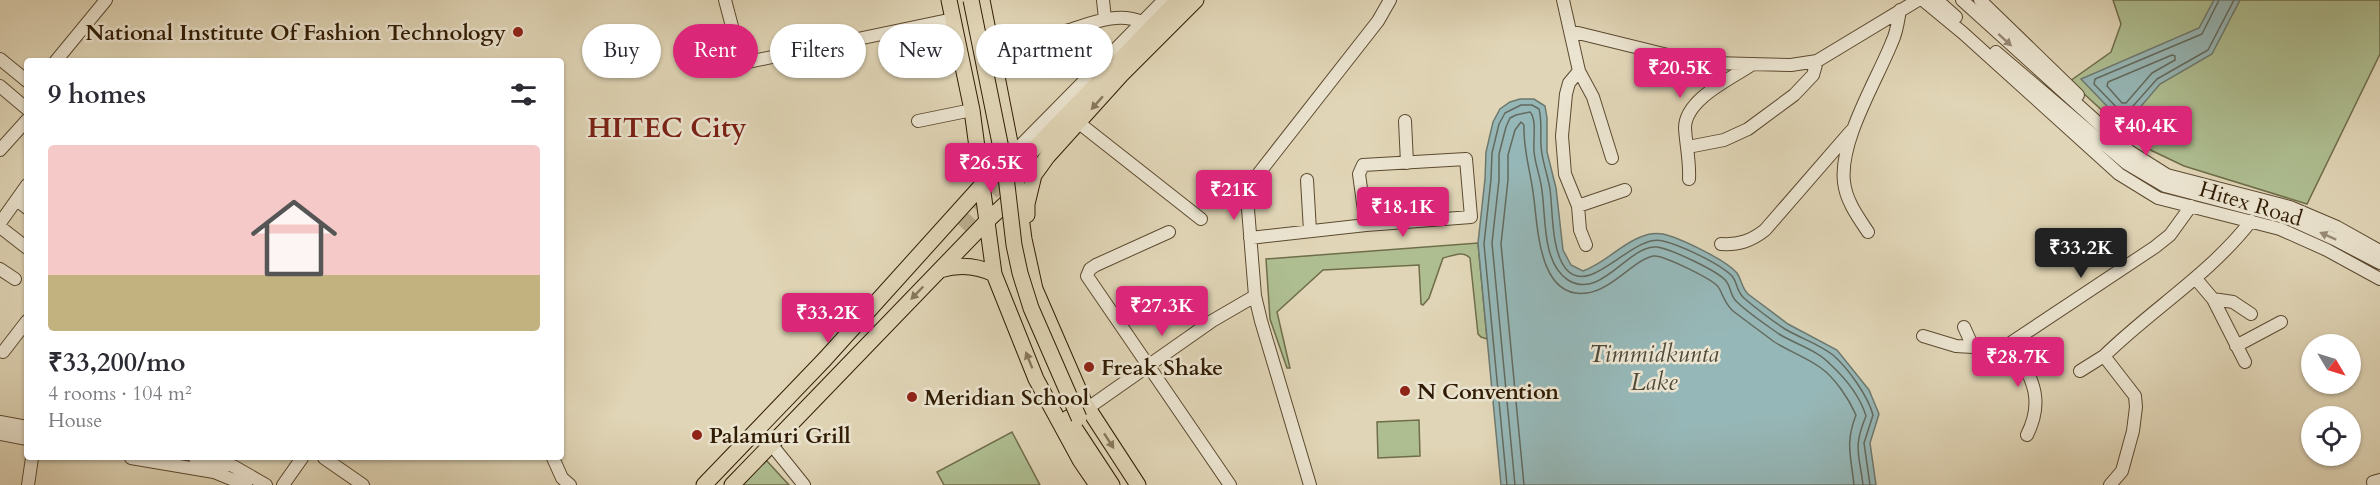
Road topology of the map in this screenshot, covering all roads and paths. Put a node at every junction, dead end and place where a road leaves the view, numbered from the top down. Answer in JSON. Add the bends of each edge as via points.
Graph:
{"nodes":[{"id":1,"x":106,"y":0,"type":"edge"},
{"id":2,"x":725,"y":0,"type":"edge"},
{"id":3,"x":947,"y":0,"type":"edge"},
{"id":4,"x":960,"y":0,"type":"edge"},
{"id":5,"x":971,"y":0,"type":"edge"},
{"id":6,"x":982,"y":0,"type":"edge"},
{"id":7,"x":989,"y":0,"type":"edge"},
{"id":8,"x":1103,"y":0,"type":"edge"},
{"id":9,"x":1164,"y":0,"type":"edge"},
{"id":10,"x":1179,"y":0,"type":"edge"},
{"id":11,"x":1196,"y":0,"type":"edge"},
{"id":12,"x":1390,"y":0,"type":"edge"},
{"id":13,"x":1563,"y":0,"type":"edge"},
{"id":14,"x":1918,"y":0,"type":"edge"},
{"id":15,"x":1923,"y":0,"type":"edge"},
{"id":16,"x":1937,"y":0,"type":"edge"},
{"id":17,"x":1962,"y":0,"type":"edge"},
{"id":18,"x":1980,"y":0,"type":"edge"},
{"id":19,"x":1900,"y":10,"type":"junction"},
{"id":20,"x":984,"y":16,"type":"junction"},
{"id":21,"x":953,"y":19,"type":"junction"},
{"id":22,"x":1105,"y":19,"type":"junction"},
{"id":23,"x":1142,"y":22,"type":"junction"},
{"id":24,"x":731,"y":24,"type":"edge"},
{"id":25,"x":1090,"y":24,"type":"edge"},
{"id":26,"x":1570,"y":32,"type":"junction"},
{"id":27,"x":58,"y":58,"type":"edge"},
{"id":28,"x":0,"y":59,"type":"edge"},
{"id":29,"x":1817,"y":60,"type":"junction"},
{"id":30,"x":758,"y":61,"type":"edge"},
{"id":31,"x":1753,"y":64,"type":"junction"},
{"id":32,"x":1579,"y":71,"type":"junction"},
{"id":33,"x":24,"y":79,"type":"edge"},
{"id":34,"x":0,"y":86,"type":"edge"},
{"id":35,"x":24,"y":106,"type":"edge"},
{"id":36,"x":972,"y":110,"type":"junction"},
{"id":37,"x":918,"y":121,"type":"dead end"},
{"id":38,"x":1405,"y":121,"type":"dead end"},
{"id":39,"x":24,"y":123,"type":"edge"},
{"id":40,"x":1079,"y":123,"type":"junction"},
{"id":41,"x":1853,"y":128,"type":"junction"},
{"id":42,"x":1688,"y":147,"type":"junction"},
{"id":43,"x":0,"y":150,"type":"edge"},
{"id":44,"x":1019,"y":154,"type":"junction"},
{"id":45,"x":1612,"y":158,"type":"dead end"},
{"id":46,"x":1407,"y":163,"type":"junction"},
{"id":47,"x":1689,"y":179,"type":"dead end"},
{"id":48,"x":1307,"y":180,"type":"dead end"},
{"id":49,"x":982,"y":185,"type":"junction"},
{"id":50,"x":24,"y":189,"type":"edge"},
{"id":51,"x":1625,"y":190,"type":"dead end"},
{"id":52,"x":1018,"y":192,"type":"junction"},
{"id":53,"x":16,"y":200,"type":"junction"},
{"id":54,"x":24,"y":206,"type":"edge"},
{"id":55,"x":1578,"y":206,"type":"junction"},
{"id":56,"x":2191,"y":206,"type":"junction"},
{"id":57,"x":1201,"y":219,"type":"dead end"},
{"id":58,"x":987,"y":221,"type":"junction"},
{"id":59,"x":2251,"y":221,"type":"junction"},
{"id":60,"x":0,"y":225,"type":"edge"},
{"id":61,"x":1366,"y":225,"type":"junction"},
{"id":62,"x":960,"y":226,"type":"tunnel mouth"},
{"id":63,"x":1310,"y":231,"type":"junction"},
{"id":64,"x":1169,"y":232,"type":"dead end"},
{"id":65,"x":1868,"y":232,"type":"dead end"},
{"id":66,"x":1250,"y":238,"type":"junction"},
{"id":67,"x":1721,"y":244,"type":"dead end"},
{"id":68,"x":24,"y":245,"type":"edge"},
{"id":69,"x":1586,"y":245,"type":"dead end"},
{"id":70,"x":2380,"y":245,"type":"edge"},
{"id":71,"x":2380,"y":251,"type":"edge"},
{"id":72,"x":1026,"y":252,"type":"junction"},
{"id":73,"x":2380,"y":263,"type":"edge"},
{"id":74,"x":0,"y":269,"type":"edge"},
{"id":75,"x":940,"y":270,"type":"junction"},
{"id":76,"x":994,"y":274,"type":"junction"},
{"id":77,"x":15,"y":279,"type":"dead end"},
{"id":78,"x":2196,"y":279,"type":"junction"},
{"id":79,"x":2380,"y":279,"type":"edge"},
{"id":80,"x":1256,"y":297,"type":"junction"},
{"id":81,"x":2213,"y":298,"type":"junction"},
{"id":82,"x":2252,"y":314,"type":"dead end"},
{"id":83,"x":2281,"y":322,"type":"dead end"},
{"id":84,"x":24,"y":325,"type":"edge"},
{"id":85,"x":1964,"y":327,"type":"dead end"},
{"id":86,"x":1923,"y":336,"type":"dead end"},
{"id":87,"x":2012,"y":342,"type":"junction"},
{"id":88,"x":2236,"y":346,"type":"junction"},
{"id":89,"x":1973,"y":347,"type":"junction"},
{"id":90,"x":3,"y":352,"type":"dead end"},
{"id":91,"x":2104,"y":356,"type":"junction"},
{"id":92,"x":2245,"y":362,"type":"dead end"},
{"id":93,"x":1149,"y":364,"type":"junction"},
{"id":94,"x":2080,"y":371,"type":"dead end"},
{"id":95,"x":1088,"y":408,"type":"junction"},
{"id":96,"x":0,"y":422,"type":"edge"},
{"id":97,"x":24,"y":426,"type":"edge"},
{"id":98,"x":0,"y":435,"type":"edge"},
{"id":99,"x":2027,"y":435,"type":"dead end"},
{"id":100,"x":24,"y":439,"type":"edge"},
{"id":101,"x":771,"y":444,"type":"junction"},
{"id":102,"x":32,"y":460,"type":"edge"},
{"id":103,"x":143,"y":460,"type":"edge"},
{"id":104,"x":204,"y":460,"type":"edge"},
{"id":105,"x":301,"y":460,"type":"edge"},
{"id":106,"x":327,"y":460,"type":"edge"},
{"id":107,"x":554,"y":460,"type":"edge"},
{"id":108,"x":563,"y":483,"type":"edge"},
{"id":109,"x":28,"y":485,"type":"edge"},
{"id":110,"x":246,"y":485,"type":"edge"},
{"id":111,"x":266,"y":485,"type":"edge"},
{"id":112,"x":283,"y":485,"type":"edge"},
{"id":113,"x":363,"y":485,"type":"edge"},
{"id":114,"x":704,"y":485,"type":"edge"},
{"id":115,"x":724,"y":485,"type":"edge"},
{"id":116,"x":732,"y":485,"type":"edge"},
{"id":117,"x":804,"y":485,"type":"edge"},
{"id":118,"x":1097,"y":485,"type":"edge"},
{"id":119,"x":1112,"y":485,"type":"edge"},
{"id":120,"x":1124,"y":485,"type":"edge"},
{"id":121,"x":1138,"y":485,"type":"edge"},
{"id":122,"x":1230,"y":485,"type":"edge"},
{"id":123,"x":1310,"y":485,"type":"edge"},
{"id":124,"x":2110,"y":485,"type":"edge"}],
"edges":[{"from":1,"to":27,"type":"street"},
{"from":2,"to":24,"type":"street"},
{"from":3,"to":21,"type":"main road"},
{"from":4,"to":119,"type":"main road","via":[[995,165],[1016,295],[1068,418]]},
{"from":5,"to":120,"type":"main road","bridge":true,"via":[[1005,168],[1014,245],[1031,308],[1080,418]]},
{"from":6,"to":20,"type":"main road"},
{"from":7,"to":20,"type":"main road"},
{"from":8,"to":22,"type":"street"},
{"from":9,"to":23,"type":"street"},
{"from":10,"to":44,"type":"main road"},
{"from":11,"to":40,"type":"main road","one_way":true},
{"from":12,"to":66,"type":"street","via":[[1378,21],[1259,173],[1248,209]]},
{"from":13,"to":26,"type":"street"},
{"from":14,"to":19,"type":"street"},
{"from":15,"to":56,"type":"street","name":"Hitex Road","via":[[2119,174],[2158,198]]},
{"from":73,"to":16,"type":"street","name":"Hitex Road","one_way":true,"via":[[2287,218],[2165,186],[2126,162]]},
{"from":17,"to":71,"type":"street","name":"Hitex Road","one_way":true,"via":[[2129,151],[2167,175],[2290,207]]},
{"from":18,"to":70,"type":"street","name":"Hitex Road","via":[[2132,147],[2171,168],[2326,216]]},
{"from":19,"to":29,"type":"street"},
{"from":19,"to":41,"type":"street","via":[[1894,39]]},
{"from":20,"to":44,"type":"main road"},
{"from":21,"to":30,"type":"street"},
{"from":21,"to":36,"type":"main road"},
{"from":22,"to":23,"type":"street","via":[[1124,17]]},
{"from":22,"to":25,"type":"street"},
{"from":23,"to":44,"type":"street"},
{"from":26,"to":31,"type":"street","via":[[1684,59]]},
{"from":26,"to":32,"type":"street"},
{"from":28,"to":33,"type":"street"},
{"from":29,"to":31,"type":"street","via":[[1791,65]]},
{"from":29,"to":42,"type":"street","via":[[1813,75],[1794,95],[1748,129],[1724,140]]},
{"from":31,"to":42,"type":"street","via":[[1695,104],[1687,116]]},
{"from":32,"to":45,"type":"street","via":[[1593,97]]},
{"from":32,"to":55,"type":"street","via":[[1566,94],[1562,136],[1565,174]]},
{"from":34,"to":35,"type":"street"},
{"from":36,"to":37,"type":"street"},
{"from":36,"to":49,"type":"main road"},
{"from":38,"to":46,"type":"street"},
{"from":39,"to":43,"type":"street"},
{"from":40,"to":57,"type":"street"},
{"from":40,"to":72,"type":"main road","via":[[1034,175],[1027,204]]},
{"from":41,"to":65,"type":"street","via":[[1844,182],[1856,215]]},
{"from":41,"to":67,"type":"street","via":[[1765,230],[1743,243]]},
{"from":42,"to":47,"type":"street"},
{"from":44,"to":49,"type":"main road"},
{"from":44,"to":52,"type":"main road"},
{"from":46,"to":61,"type":"street","via":[[1363,165],[1360,169]]},
{"from":46,"to":61,"type":"street","via":[[1466,159],[1471,217]]},
{"from":48,"to":63,"type":"street"},
{"from":49,"to":58,"type":"main road"},
{"from":49,"to":114,"type":"main road","via":[[825,359]]},
{"from":50,"to":53,"type":"street"},
{"from":51,"to":55,"type":"street"},
{"from":52,"to":58,"type":"main road"},
{"from":52,"to":72,"type":"main road"},
{"from":53,"to":54,"type":"street"},
{"from":53,"to":60,"type":"street"},
{"from":55,"to":69,"type":"street"},
{"from":56,"to":59,"type":"street","name":"Hitex Road"},
{"from":56,"to":87,"type":"street","via":[[2170,235],[2155,247]]},
{"from":58,"to":75,"type":"main road"},
{"from":58,"to":76,"type":"main road"},
{"from":59,"to":78,"type":"street","via":[[2230,248]]},
{"from":59,"to":79,"type":"street","name":"Hitex Road","via":[[2327,250]]},
{"from":60,"to":68,"type":"street"},
{"from":61,"to":63,"type":"street"},
{"from":62,"to":115,"type":"main road","via":[[750,452]]},
{"from":63,"to":66,"type":"street"},
{"from":64,"to":93,"type":"street","via":[[1096,265],[1087,276]]},
{"from":66,"to":80,"type":"street"},
{"from":72,"to":95,"type":"main road","via":[[1035,289]]},
{"from":74,"to":77,"type":"street"},
{"from":75,"to":76,"type":"main road","via":[[969,266]]},
{"from":75,"to":101,"type":"main road","one_way":true},
{"from":118,"to":76,"type":"main road","one_way":true,"via":[[1036,379]]},
{"from":78,"to":81,"type":"street"},
{"from":78,"to":91,"type":"street","via":[[2133,327]]},
{"from":80,"to":93,"type":"street","via":[[1212,321]]},
{"from":80,"to":123,"type":"street"},
{"from":81,"to":82,"type":"street","via":[[2233,302]]},
{"from":81,"to":88,"type":"street"},
{"from":83,"to":88,"type":"street"},
{"from":84,"to":90,"type":"street"},
{"from":85,"to":89,"type":"street"},
{"from":86,"to":89,"type":"street"},
{"from":87,"to":89,"type":"street","via":[[1994,354]]},
{"from":87,"to":99,"type":"street","via":[[2036,390],[2037,411]]},
{"from":88,"to":92,"type":"street"},
{"from":91,"to":94,"type":"street"},
{"from":91,"to":124,"type":"street","via":[[2135,396],[2136,407],[2122,471]]},
{"from":93,"to":95,"type":"street"},
{"from":93,"to":122,"type":"street"},
{"from":95,"to":121,"type":"main road","one_way":true},
{"from":96,"to":97,"type":"street"},
{"from":98,"to":100,"type":"street"},
{"from":101,"to":116,"type":"main road"},
{"from":101,"to":117,"type":"street"},
{"from":102,"to":109,"type":"street"},
{"from":103,"to":110,"type":"street","via":[[214,472]]},
{"from":104,"to":111,"type":"street","via":[[233,466]]},
{"from":105,"to":112,"type":"street"},
{"from":106,"to":113,"type":"street"},
{"from":107,"to":108,"type":"street"}]}
